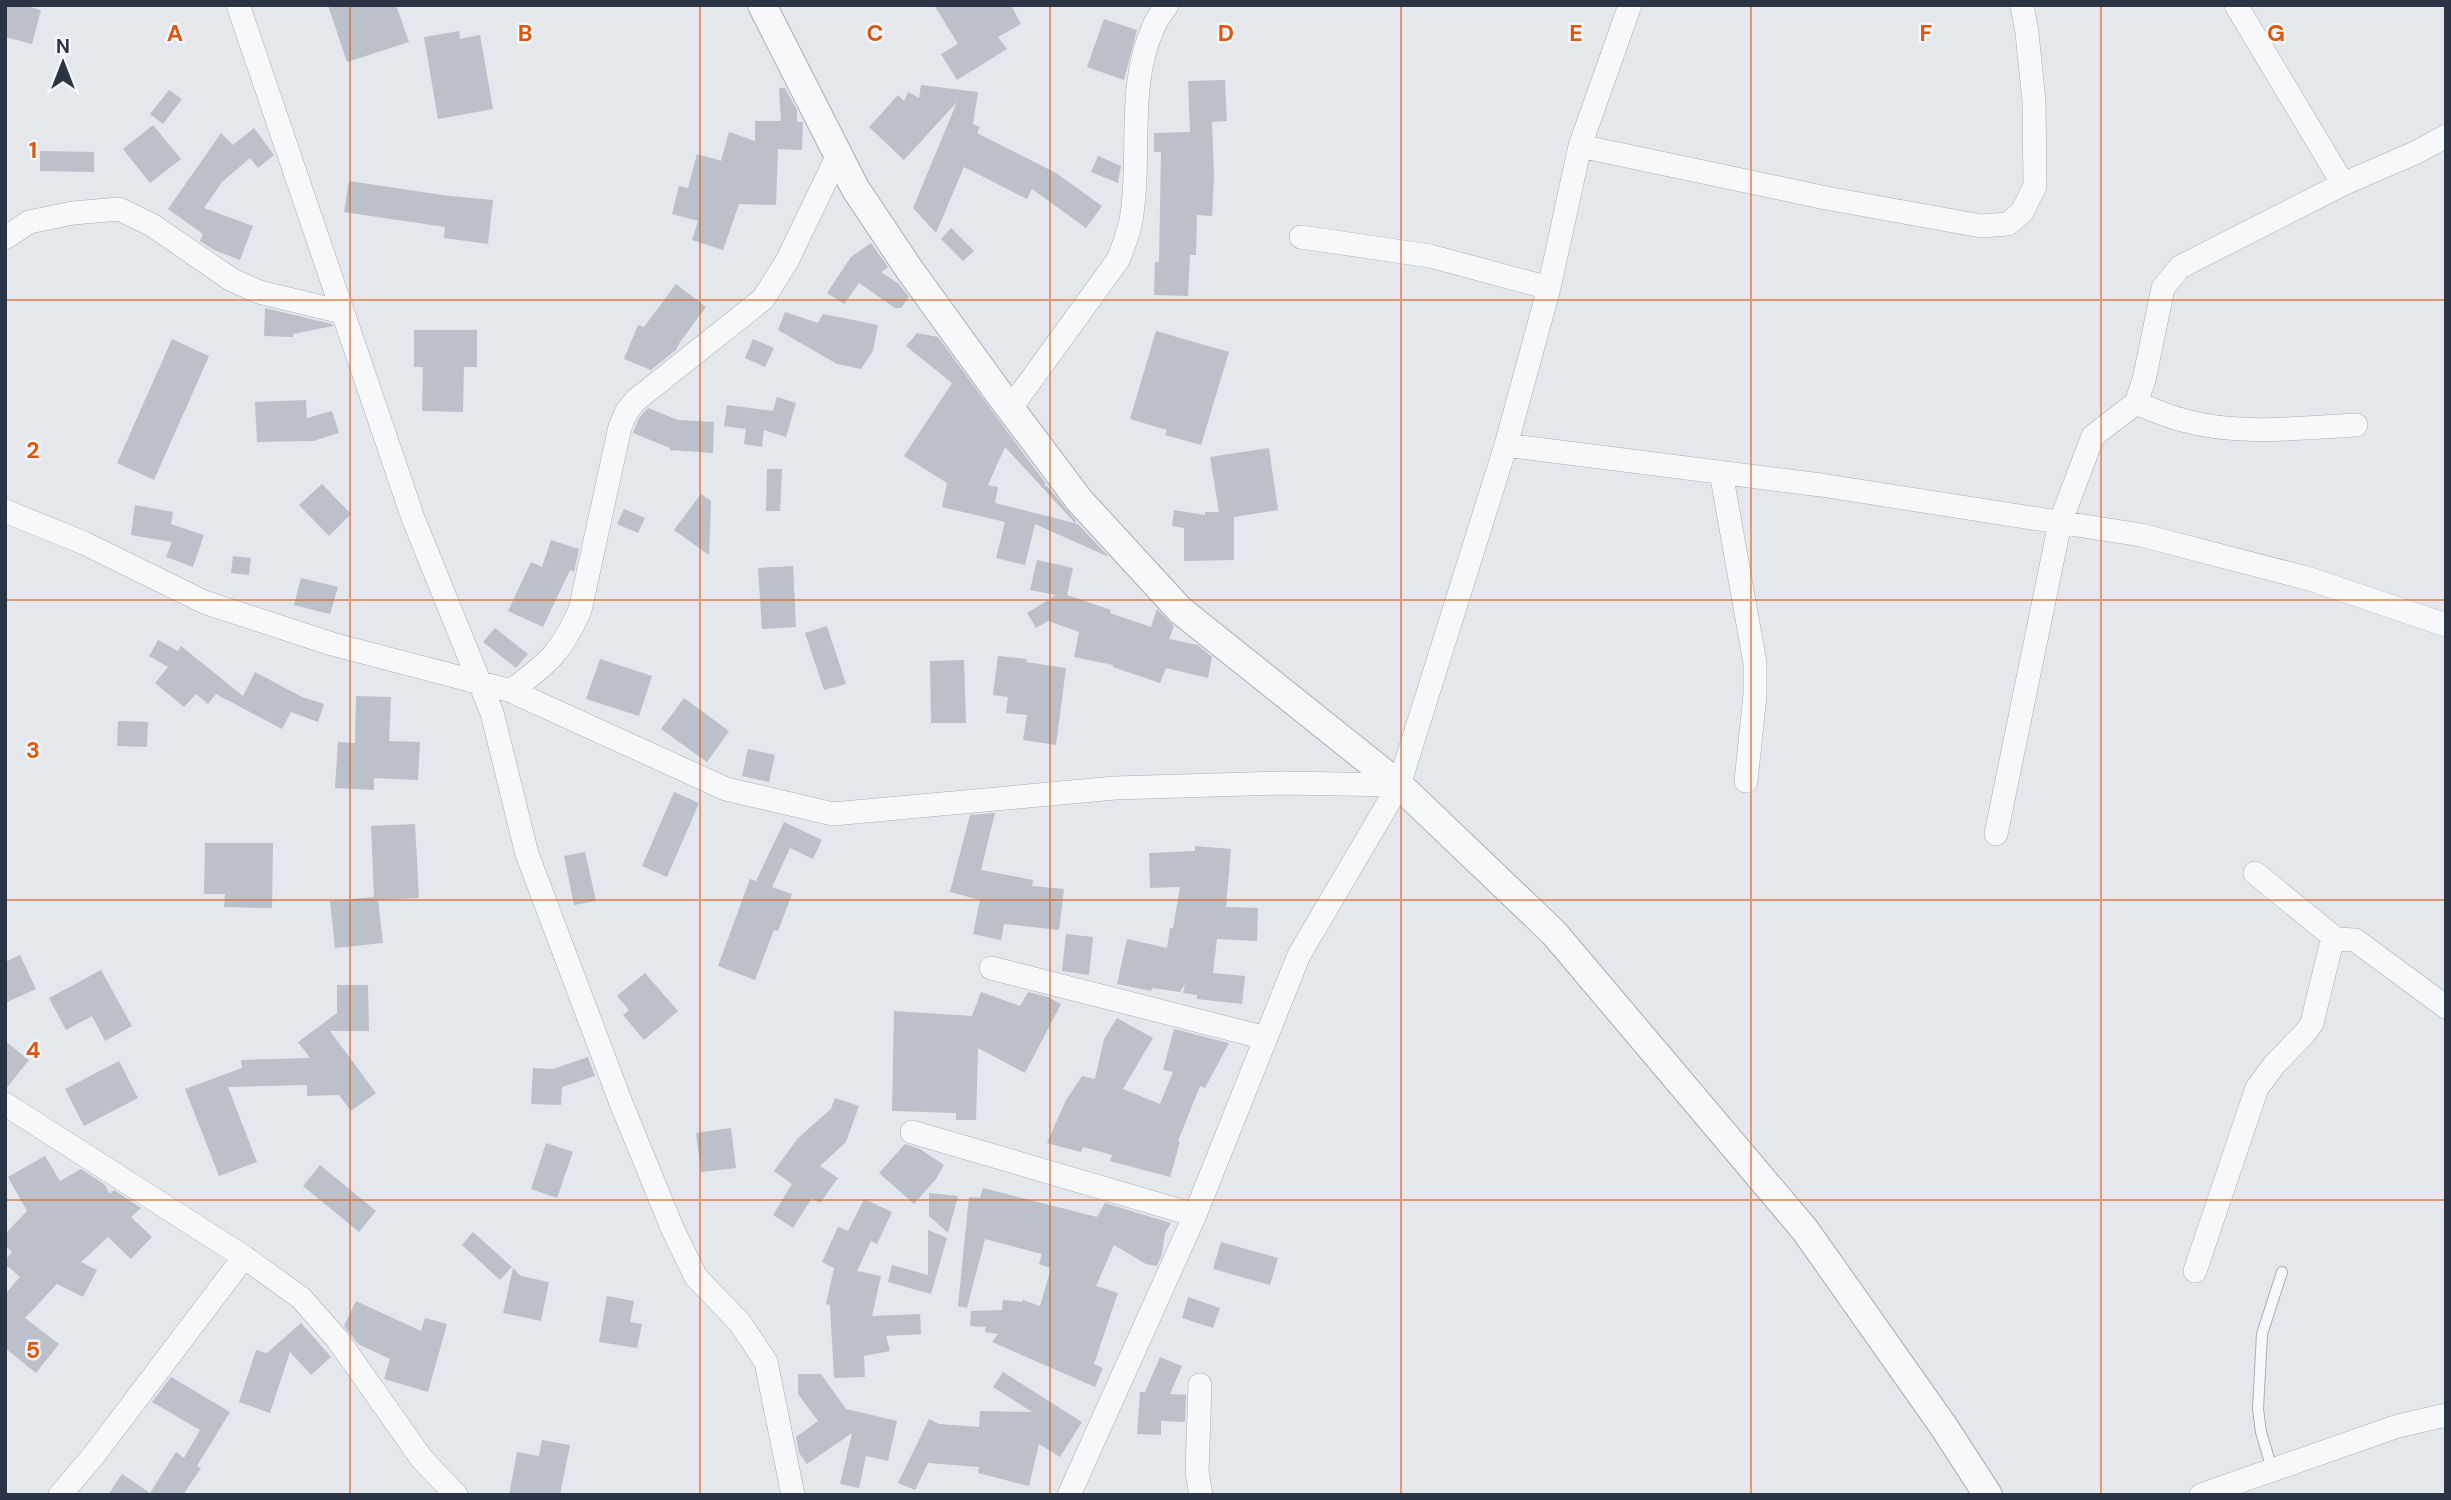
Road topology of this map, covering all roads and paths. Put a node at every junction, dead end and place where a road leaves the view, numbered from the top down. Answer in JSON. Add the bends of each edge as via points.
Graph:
{"nodes":[{"id":1,"x":238,"y":5,"type":"edge"},
{"id":2,"x":762,"y":5,"type":"edge"},
{"id":3,"x":1167,"y":5,"type":"edge"},
{"id":4,"x":1630,"y":5,"type":"edge"},
{"id":5,"x":2022,"y":5,"type":"edge"},
{"id":6,"x":2236,"y":5,"type":"edge"},
{"id":7,"x":2446,"y":136,"type":"edge"},
{"id":8,"x":1580,"y":146,"type":"junction"},
{"id":9,"x":838,"y":155,"type":"junction"},
{"id":10,"x":2343,"y":184,"type":"junction"},
{"id":11,"x":1301,"y":237,"type":"dead end"},
{"id":12,"x":5,"y":238,"type":"edge"},
{"id":13,"x":1549,"y":288,"type":"junction"},
{"id":14,"x":342,"y":312,"type":"junction"},
{"id":15,"x":2136,"y":403,"type":"junction"},
{"id":16,"x":1010,"y":409,"type":"junction"},
{"id":17,"x":2356,"y":425,"type":"dead end"},
{"id":18,"x":1506,"y":445,"type":"junction"},
{"id":19,"x":1721,"y":472,"type":"junction"},
{"id":20,"x":5,"y":511,"type":"edge"},
{"id":21,"x":2060,"y":523,"type":"junction"},
{"id":22,"x":2446,"y":625,"type":"edge"},
{"id":23,"x":479,"y":683,"type":"junction"},
{"id":24,"x":511,"y":691,"type":"junction"},
{"id":25,"x":1746,"y":781,"type":"dead end"},
{"id":26,"x":1399,"y":785,"type":"junction"},
{"id":27,"x":1996,"y":834,"type":"dead end"},
{"id":28,"x":2255,"y":873,"type":"dead end"},
{"id":29,"x":2336,"y":939,"type":"junction"},
{"id":30,"x":991,"y":968,"type":"dead end"},
{"id":31,"x":2446,"y":1007,"type":"edge"},
{"id":32,"x":1266,"y":1038,"type":"junction"},
{"id":33,"x":5,"y":1104,"type":"edge"},
{"id":34,"x":912,"y":1132,"type":"dead end"},
{"id":35,"x":1195,"y":1215,"type":"junction"},
{"id":36,"x":244,"y":1257,"type":"junction"},
{"id":37,"x":2195,"y":1270,"type":"dead end"},
{"id":38,"x":2282,"y":1272,"type":"dead end"},
{"id":39,"x":1200,"y":1385,"type":"dead end"},
{"id":40,"x":2446,"y":1415,"type":"edge"},
{"id":41,"x":2272,"y":1469,"type":"junction"},
{"id":42,"x":60,"y":1495,"type":"edge"},
{"id":43,"x":456,"y":1495,"type":"edge"},
{"id":44,"x":793,"y":1495,"type":"edge"},
{"id":45,"x":1069,"y":1495,"type":"edge"},
{"id":46,"x":1201,"y":1495,"type":"edge"},
{"id":47,"x":1988,"y":1495,"type":"edge"},
{"id":48,"x":2201,"y":1495,"type":"edge"}],
"edges":[{"from":1,"to":14,"type":"street"},
{"from":2,"to":9,"type":"street"},
{"from":3,"to":16,"type":"street","via":[[1143,58],[1128,236],[1118,260]]},
{"from":4,"to":8,"type":"street"},
{"from":5,"to":8,"type":"street","via":[[2035,101],[2035,186],[2022,212],[2008,225],[1981,226],[1826,198]]},
{"from":6,"to":10,"type":"street"},
{"from":7,"to":10,"type":"street"},
{"from":8,"to":13,"type":"street"},
{"from":9,"to":16,"type":"street","via":[[909,269]]},
{"from":9,"to":24,"type":"street","via":[[763,299],[627,411],[580,610],[560,650]]},
{"from":10,"to":15,"type":"street","via":[[2180,267],[2164,288]]},
{"from":11,"to":13,"type":"street","via":[[1430,256]]},
{"from":12,"to":14,"type":"street","via":[[29,222],[119,209],[152,225],[232,280],[259,292]]},
{"from":13,"to":18,"type":"street"},
{"from":14,"to":23,"type":"street","via":[[413,518]]},
{"from":15,"to":17,"type":"street","via":[[2180,420],[2229,429]]},
{"from":15,"to":21,"type":"street","via":[[2093,436]]},
{"from":16,"to":26,"type":"street","via":[[1079,500],[1180,610]]},
{"from":18,"to":19,"type":"street"},
{"from":18,"to":26,"type":"street"},
{"from":19,"to":21,"type":"street"},
{"from":19,"to":25,"type":"street","via":[[1755,663]]},
{"from":20,"to":23,"type":"street","via":[[84,543],[204,602],[332,644]]},
{"from":21,"to":22,"type":"street","via":[[2141,536],[2310,579]]},
{"from":21,"to":27,"type":"street"},
{"from":23,"to":24,"type":"street"},
{"from":23,"to":44,"type":"street","via":[[492,713],[527,854],[673,1230],[696,1277],[740,1323],[766,1362]]},
{"from":24,"to":26,"type":"street","via":[[726,789],[833,814],[1115,788]]},
{"from":26,"to":32,"type":"street","via":[[1298,955]]},
{"from":26,"to":47,"type":"street","via":[[1554,933],[1805,1230]]},
{"from":28,"to":29,"type":"street"},
{"from":29,"to":31,"type":"street","via":[[2356,940]]},
{"from":29,"to":37,"type":"street","via":[[2312,1023],[2257,1088]]},
{"from":30,"to":32,"type":"street"},
{"from":32,"to":35,"type":"street"},
{"from":33,"to":36,"type":"street"},
{"from":34,"to":35,"type":"street"},
{"from":35,"to":45,"type":"street"},
{"from":36,"to":42,"type":"street"},
{"from":36,"to":43,"type":"street","via":[[302,1298],[338,1340],[422,1459]]},
{"from":38,"to":41,"type":"lane","via":[[2262,1334],[2258,1409]]},
{"from":39,"to":46,"type":"street","via":[[1197,1472]]},
{"from":40,"to":41,"type":"street","via":[[2398,1426]]},
{"from":41,"to":48,"type":"street"}]}
